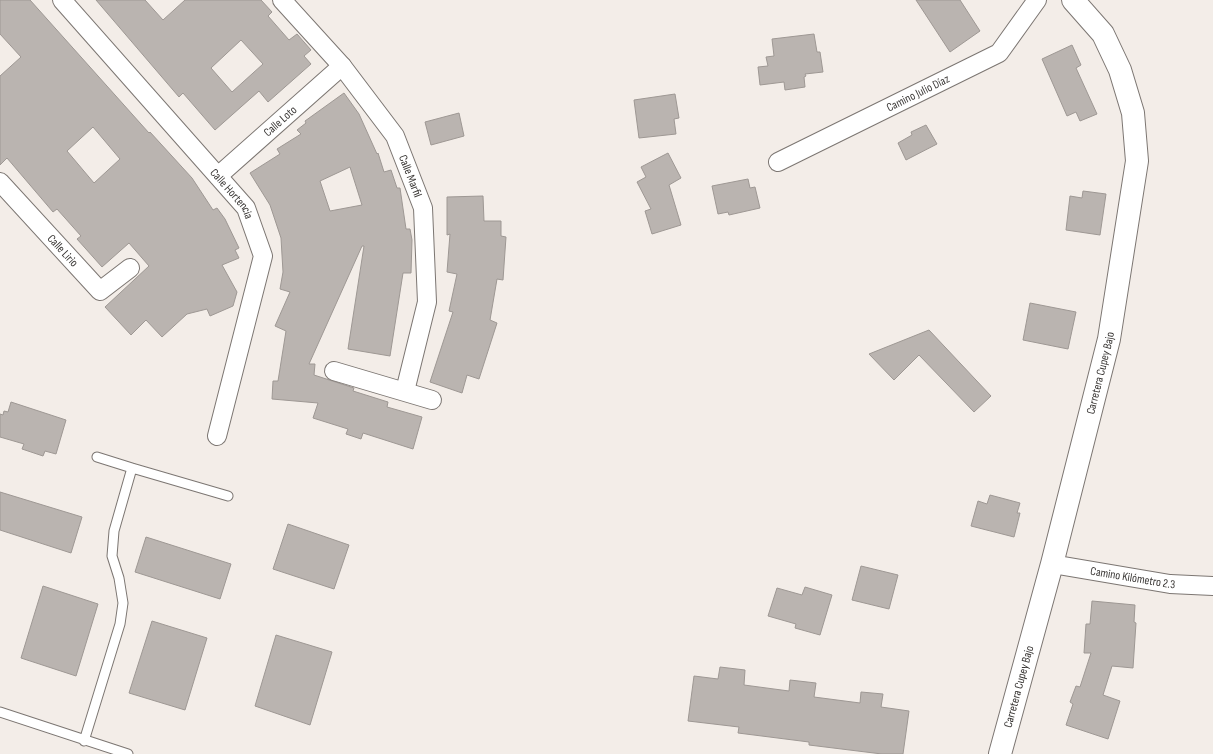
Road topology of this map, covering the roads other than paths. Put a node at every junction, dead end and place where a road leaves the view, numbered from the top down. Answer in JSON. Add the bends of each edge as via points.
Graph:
{"nodes":[{"id":1,"x":62,"y":0,"type":"edge"},
{"id":2,"x":282,"y":0,"type":"edge"},
{"id":3,"x":1038,"y":0,"type":"edge"},
{"id":4,"x":1073,"y":0,"type":"edge"},
{"id":5,"x":342,"y":66,"type":"junction"},
{"id":6,"x":778,"y":162,"type":"dead end"},
{"id":7,"x":218,"y":176,"type":"junction"},
{"id":8,"x":0,"y":182,"type":"edge"},
{"id":9,"x":130,"y":268,"type":"dead end"},
{"id":10,"x":334,"y":371,"type":"dead end"},
{"id":11,"x":405,"y":391,"type":"junction"},
{"id":12,"x":432,"y":400,"type":"dead end"},
{"id":13,"x":217,"y":436,"type":"dead end"},
{"id":14,"x":97,"y":457,"type":"dead end"},
{"id":15,"x":132,"y":468,"type":"junction"},
{"id":16,"x":228,"y":496,"type":"dead end"},
{"id":17,"x":1052,"y":564,"type":"junction"},
{"id":18,"x":1213,"y":586,"type":"edge"},
{"id":19,"x":0,"y":712,"type":"edge"},
{"id":20,"x":84,"y":741,"type":"junction"},
{"id":21,"x":128,"y":754,"type":"edge"},
{"id":22,"x":1000,"y":754,"type":"edge"}],
"edges":[{"from":1,"to":7,"type":"street","name":"Calle Hortencia"},
{"from":2,"to":5,"type":"street","name":"Calle Marfil"},
{"from":3,"to":6,"type":"street","name":"Camino Julio Díaz","via":[[999,53]]},
{"from":4,"to":17,"type":"street","name":"Carretera Cupey Bajo","via":[[1103,34],[1120,70],[1133,113],[1137,161],[1109,339]]},
{"from":5,"to":7,"type":"street","name":"Calle Loto"},
{"from":5,"to":11,"type":"street","name":"Calle Marfil","via":[[395,136],[423,208],[427,302]]},
{"from":7,"to":13,"type":"street","name":"Calle Hortencia","via":[[246,208],[263,256]]},
{"from":8,"to":9,"type":"street","name":"Calle Lirio","via":[[100,292]]},
{"from":10,"to":11,"type":"street"},
{"from":11,"to":12,"type":"street"},
{"from":14,"to":15,"type":"lane"},
{"from":15,"to":16,"type":"lane"},
{"from":15,"to":20,"type":"lane","via":[[114,531],[112,556],[123,603],[120,624]]},
{"from":17,"to":18,"type":"street","name":"Camino Kilómetro 2.3","via":[[1170,584]]},
{"from":17,"to":22,"type":"street","name":"Carretera Cupey Bajo"},
{"from":19,"to":20,"type":"lane"},
{"from":20,"to":21,"type":"lane"}]}
